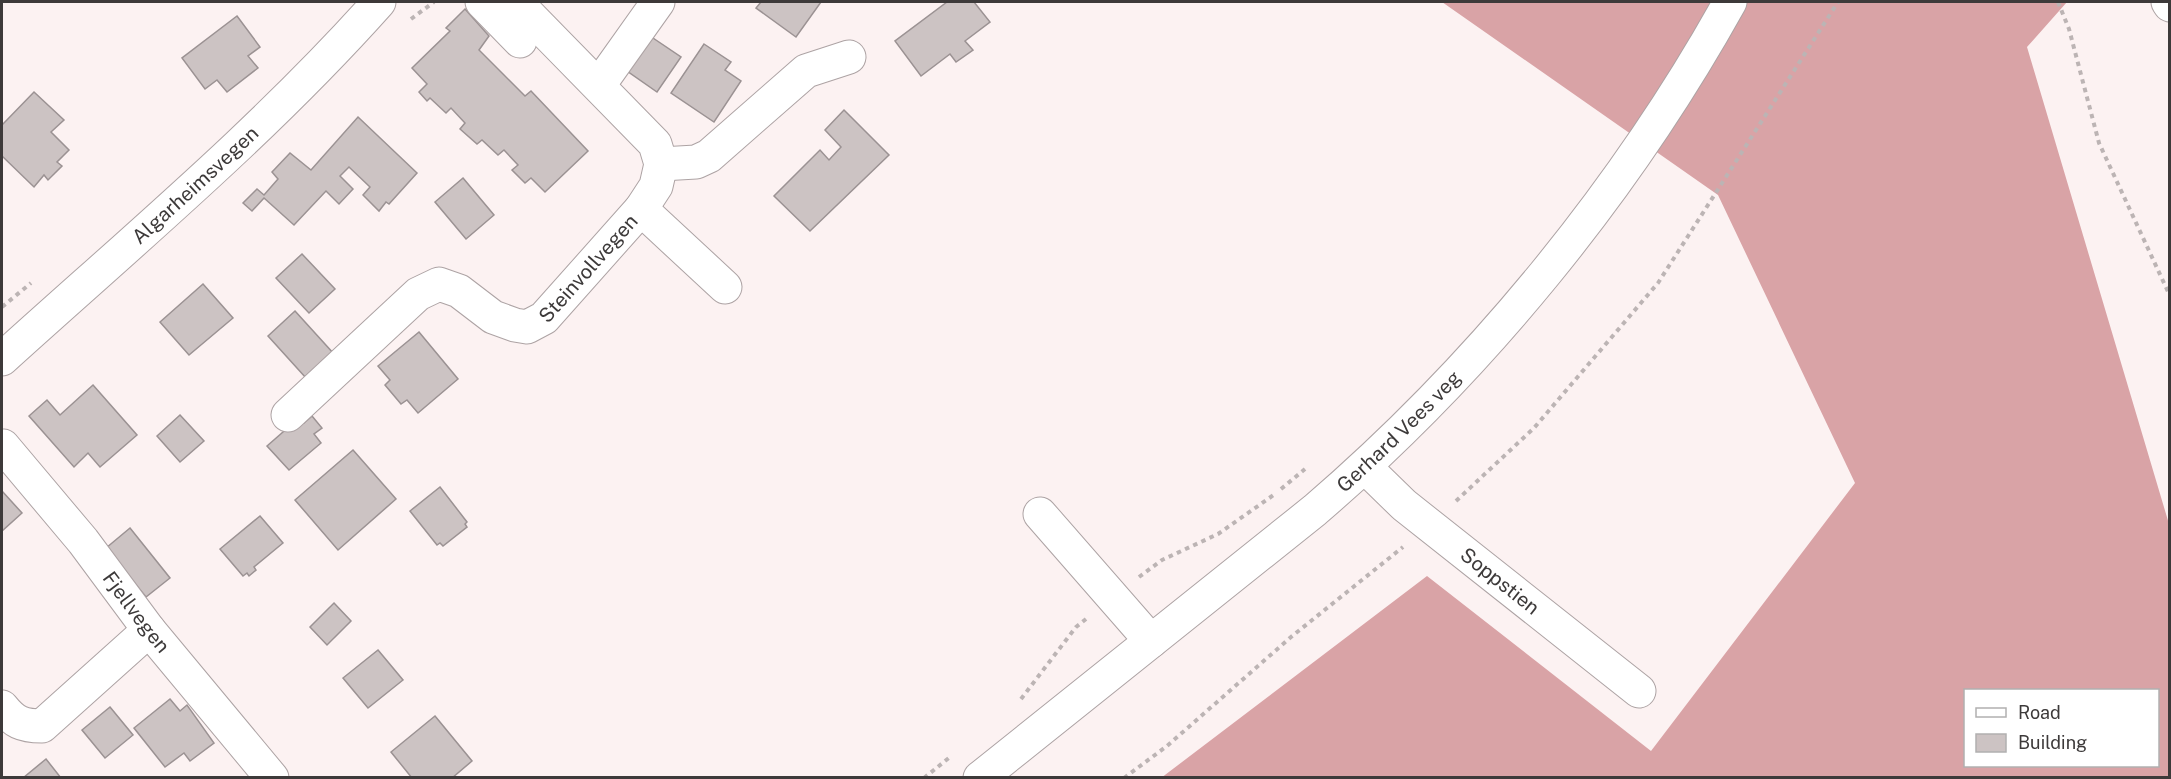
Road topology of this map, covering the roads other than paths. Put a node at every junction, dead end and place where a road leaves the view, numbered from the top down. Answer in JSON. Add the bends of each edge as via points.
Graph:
{"nodes":[{"id":1,"x":379,"y":2,"type":"edge"},
{"id":2,"x":482,"y":2,"type":"edge"},
{"id":3,"x":516,"y":2,"type":"edge"},
{"id":4,"x":658,"y":2,"type":"edge"},
{"id":5,"x":1730,"y":2,"type":"edge"},
{"id":6,"x":520,"y":41,"type":"dead end"},
{"id":7,"x":849,"y":57,"type":"dead end"},
{"id":8,"x":599,"y":85,"type":"junction"},
{"id":9,"x":661,"y":164,"type":"junction"},
{"id":10,"x":641,"y":209,"type":"junction"},
{"id":11,"x":724,"y":287,"type":"dead end"},
{"id":12,"x":2,"y":359,"type":"edge"},
{"id":13,"x":288,"y":415,"type":"dead end"},
{"id":14,"x":3,"y":446,"type":"edge"},
{"id":15,"x":1365,"y":467,"type":"junction"},
{"id":16,"x":1040,"y":514,"type":"dead end"},
{"id":17,"x":149,"y":630,"type":"junction"},
{"id":18,"x":1150,"y":641,"type":"junction"},
{"id":19,"x":1639,"y":691,"type":"dead end"},
{"id":20,"x":2,"y":707,"type":"edge"},
{"id":21,"x":272,"y":777,"type":"edge"},
{"id":22,"x":980,"y":777,"type":"edge"}],
"edges":[{"from":1,"to":12,"type":"street","name":"Algarheimsvegen","via":[[288,97]]},
{"from":2,"to":6,"type":"street"},
{"from":3,"to":8,"type":"street"},
{"from":4,"to":8,"type":"street"},
{"from":5,"to":15,"type":"street","name":"Gerhard Vees veg","via":[[1625,169],[1550,266],[1427,405]]},
{"from":7,"to":9,"type":"street","via":[[806,71],[709,156],[696,162]]},
{"from":8,"to":9,"type":"street","via":[[655,144]]},
{"from":9,"to":10,"type":"street","name":"Steinvollvegen","via":[[656,186]]},
{"from":10,"to":11,"type":"street"},
{"from":10,"to":13,"type":"street","name":"Steinvollvegen","via":[[544,318],[527,327],[515,325],[493,316],[459,291],[439,284],[418,294]]},
{"from":14,"to":17,"type":"street","name":"Fjellvegen","via":[[83,541]]},
{"from":15,"to":18,"type":"street","name":"Gerhard Vees veg"},
{"from":15,"to":19,"type":"street","name":"Soppstien","via":[[1389,492]]},
{"from":16,"to":18,"type":"street"},
{"from":17,"to":20,"type":"street","via":[[42,726],[25,726],[12,720]]},
{"from":17,"to":21,"type":"street","name":"Fjellvegen"},
{"from":18,"to":22,"type":"street","name":"Gerhard Vees veg"}]}
